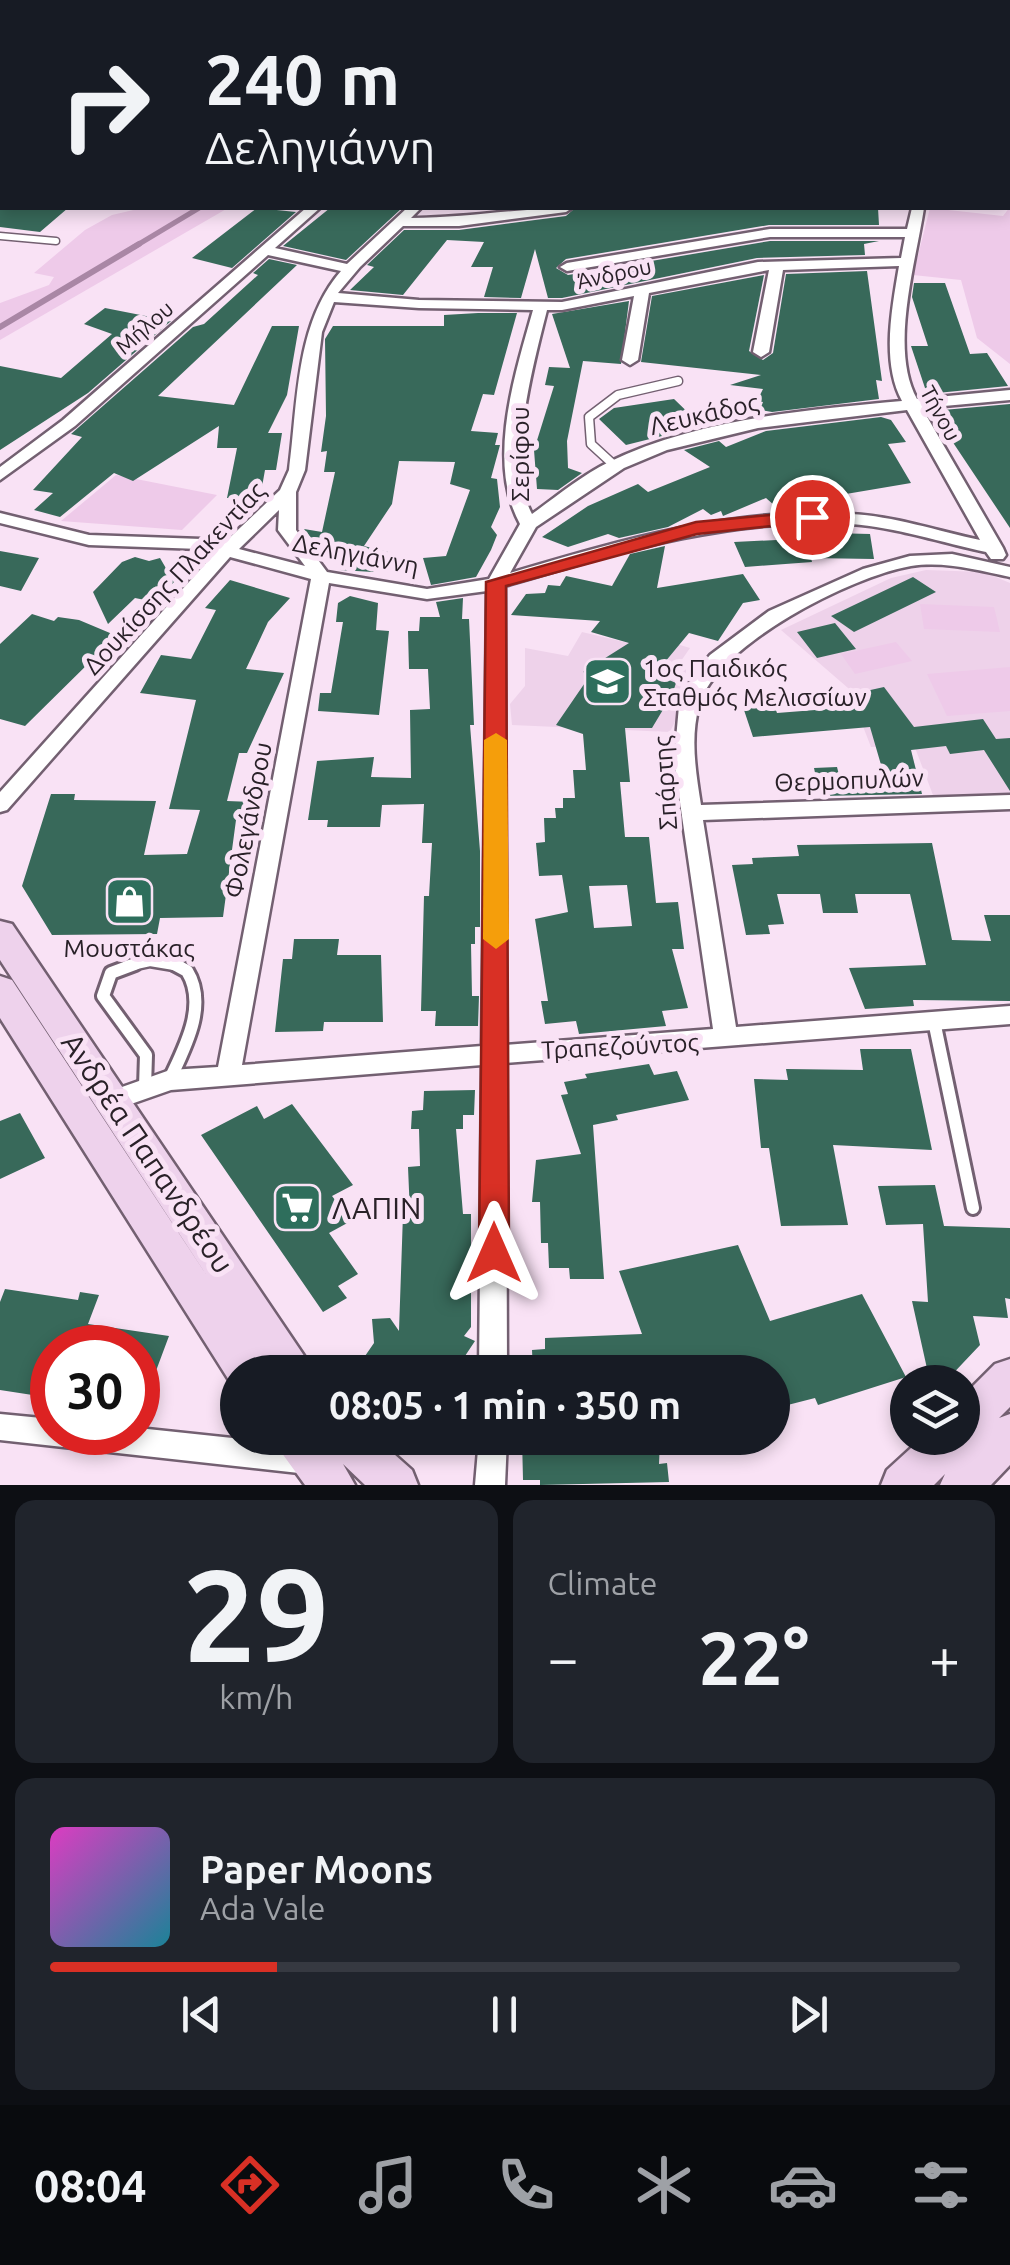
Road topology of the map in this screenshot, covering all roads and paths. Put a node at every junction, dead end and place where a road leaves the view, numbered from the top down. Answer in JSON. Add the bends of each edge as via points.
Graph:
{"nodes":[{"id":1,"x":310,"y":210,"type":"edge"},
{"id":2,"x":412,"y":210,"type":"edge"},
{"id":3,"x":551,"y":210,"type":"edge"},
{"id":4,"x":918,"y":210,"type":"edge"},
{"id":5,"x":400,"y":222,"type":"junction"},
{"id":6,"x":912,"y":232,"type":"junction"},
{"id":7,"x":0,"y":236,"type":"edge"},
{"id":8,"x":56,"y":242,"type":"dead end"},
{"id":9,"x":263,"y":250,"type":"junction"},
{"id":10,"x":662,"y":251,"type":"junction"},
{"id":11,"x":906,"y":262,"type":"junction"},
{"id":12,"x":777,"y":264,"type":"junction"},
{"id":13,"x":567,"y":267,"type":"dead end"},
{"id":14,"x":351,"y":270,"type":"junction"},
{"id":15,"x":694,"y":278,"type":"junction"},
{"id":16,"x":642,"y":290,"type":"junction"},
{"id":17,"x":329,"y":297,"type":"junction"},
{"id":18,"x":542,"y":307,"type":"junction"},
{"id":19,"x":761,"y":352,"type":"dead end"},
{"id":20,"x":630,"y":360,"type":"dead end"},
{"id":21,"x":678,"y":381,"type":"dead end"},
{"id":22,"x":1010,"y":395,"type":"edge"},
{"id":23,"x":909,"y":406,"type":"junction"},
{"id":24,"x":615,"y":466,"type":"junction"},
{"id":25,"x":0,"y":474,"type":"edge"},
{"id":26,"x":288,"y":492,"type":"junction"},
{"id":27,"x":0,"y":518,"type":"edge"},
{"id":28,"x":528,"y":524,"type":"junction"},
{"id":29,"x":896,"y":528,"type":"junction"},
{"id":30,"x":228,"y":550,"type":"junction"},
{"id":31,"x":910,"y":560,"type":"junction"},
{"id":32,"x":1002,"y":562,"type":"edge"},
{"id":33,"x":321,"y":576,"type":"junction"},
{"id":34,"x":496,"y":582,"type":"junction"},
{"id":35,"x":1010,"y":802,"type":"edge"},
{"id":36,"x":0,"y":805,"type":"edge"},
{"id":37,"x":690,"y":813,"type":"junction"},
{"id":38,"x":0,"y":934,"type":"edge"},
{"id":39,"x":0,"y":990,"type":"edge"},
{"id":40,"x":1010,"y":1015,"type":"edge"},
{"id":41,"x":934,"y":1021,"type":"junction"},
{"id":42,"x":726,"y":1039,"type":"junction"},
{"id":43,"x":496,"y":1053,"type":"junction"},
{"id":44,"x":228,"y":1075,"type":"junction"},
{"id":45,"x":170,"y":1080,"type":"junction"},
{"id":46,"x":129,"y":1094,"type":"junction"},
{"id":47,"x":973,"y":1208,"type":"dead end"},
{"id":48,"x":236,"y":1355,"type":"edge"},
{"id":49,"x":284,"y":1355,"type":"edge"},
{"id":50,"x":493,"y":1355,"type":"edge"},
{"id":51,"x":1010,"y":1378,"type":"edge"},
{"id":52,"x":980,"y":1408,"type":"edge"},
{"id":53,"x":0,"y":1427,"type":"edge"},
{"id":54,"x":1010,"y":1434,"type":"edge"},
{"id":55,"x":364,"y":1455,"type":"edge"},
{"id":56,"x":492,"y":1455,"type":"edge"},
{"id":57,"x":934,"y":1455,"type":"edge"},
{"id":58,"x":311,"y":1461,"type":"edge"},
{"id":59,"x":396,"y":1485,"type":"edge"},
{"id":60,"x":490,"y":1485,"type":"edge"},
{"id":61,"x":903,"y":1485,"type":"edge"},
{"id":62,"x":962,"y":1485,"type":"edge"}],
"edges":[{"from":1,"to":9,"type":"street","name":"Μήλου"},
{"from":2,"to":5,"type":"street","name":"Δουκίσσης Πλακεντίας"},
{"from":3,"to":5,"type":"street"},
{"from":4,"to":6,"type":"street","name":"Τήνου"},
{"from":5,"to":14,"type":"street","name":"Δουκίσσης Πλακεντίας"},
{"from":6,"to":10,"type":"street","via":[[792,231]]},
{"from":6,"to":11,"type":"street","name":"Τήνου"},
{"from":7,"to":8,"type":"lane"},
{"from":9,"to":14,"type":"street"},
{"from":9,"to":25,"type":"street","name":"Μήλου","via":[[69,423]]},
{"from":10,"to":13,"type":"street"},
{"from":10,"to":15,"type":"street"},
{"from":11,"to":12,"type":"street","name":"Άνδρου"},
{"from":11,"to":23,"type":"street","name":"Τήνου","via":[[897,354]]},
{"from":12,"to":15,"type":"street","name":"Άνδρου"},
{"from":12,"to":19,"type":"street"},
{"from":14,"to":17,"type":"street","name":"Δουκίσσης Πλακεντίας"},
{"from":15,"to":16,"type":"street","name":"Άνδρου"},
{"from":16,"to":18,"type":"street","name":"Άνδρου"},
{"from":16,"to":20,"type":"street"},
{"from":17,"to":18,"type":"street","name":"Άνδρου"},
{"from":17,"to":26,"type":"street","name":"Δουκίσσης Πλακεντίας","via":[[317,321],[297,470]]},
{"from":18,"to":28,"type":"street","name":"Σερίφου","via":[[516,434],[518,506]]},
{"from":21,"to":24,"type":"lane","via":[[630,390],[589,416],[591,444]]},
{"from":22,"to":23,"type":"street","name":"Λευκάδος"},
{"from":23,"to":24,"type":"street","name":"Λευκάδος","via":[[737,429],[660,447]]},
{"from":23,"to":32,"type":"street","name":"Τήνου"},
{"from":24,"to":28,"type":"street","name":"Λευκάδος"},
{"from":26,"to":30,"type":"street","name":"Δουκίσσης Πλακεντίας"},
{"from":26,"to":33,"type":"street","via":[[287,530]]},
{"from":27,"to":30,"type":"street","name":"Δεληγιάννη","via":[[89,540]]},
{"from":28,"to":34,"type":"street","name":"Σερίφου"},
{"from":29,"to":31,"type":"street"},
{"from":29,"to":32,"type":"street","name":"Δεληγιάννη"},
{"from":29,"to":34,"type":"street","name":"Δεληγιάννη","via":[[854,519],[755,519],[634,542]]},
{"from":30,"to":33,"type":"street","name":"Δεληγιάννη"},
{"from":30,"to":36,"type":"street","name":"Δουκίσσης Πλακεντίας"},
{"from":31,"to":32,"type":"street","name":"Σπάρτης"},
{"from":31,"to":37,"type":"street","name":"Σπάρτης","via":[[820,592],[716,659],[685,723]]},
{"from":33,"to":34,"type":"street","name":"Δεληγιάννη","via":[[427,594]]},
{"from":33,"to":44,"type":"street","name":"Φολεγάνδρου"},
{"from":34,"to":43,"type":"street","name":"Σερίφου"},
{"from":35,"to":37,"type":"street","name":"Θερμοπυλών"},
{"from":37,"to":42,"type":"street","name":"Σπάρτης"},
{"from":38,"to":46,"type":"main road","name":"Ανδρέα Παπανδρέου"},
{"from":39,"to":48,"type":"main road","name":"Ανδρέα Παπανδρέου"},
{"from":40,"to":41,"type":"street","name":"Τραπεζούντος"},
{"from":41,"to":42,"type":"street","name":"Τραπεζούντος"},
{"from":41,"to":47,"type":"lane"},
{"from":42,"to":43,"type":"street","name":"Τραπεζούντος"},
{"from":43,"to":44,"type":"street","name":"Τραπεζούντος"},
{"from":43,"to":50,"type":"street","name":"Σερίφου"},
{"from":44,"to":45,"type":"street","name":"Τραπεζούντος"},
{"from":45,"to":46,"type":"street","name":"Τραπεζούντος"},
{"from":45,"to":46,"type":"lane","via":[[196,998],[190,976],[156,958],[130,963],[112,972],[103,996],[146,1055]]},
{"from":46,"to":49,"type":"main road","name":"Ανδρέα Παπανδρέου"},
{"from":51,"to":52,"type":"main road"},
{"from":53,"to":58,"type":"street"},
{"from":54,"to":62,"type":"main road"},
{"from":55,"to":59,"type":"main road"},
{"from":56,"to":60,"type":"street"},
{"from":57,"to":61,"type":"main road"}]}
